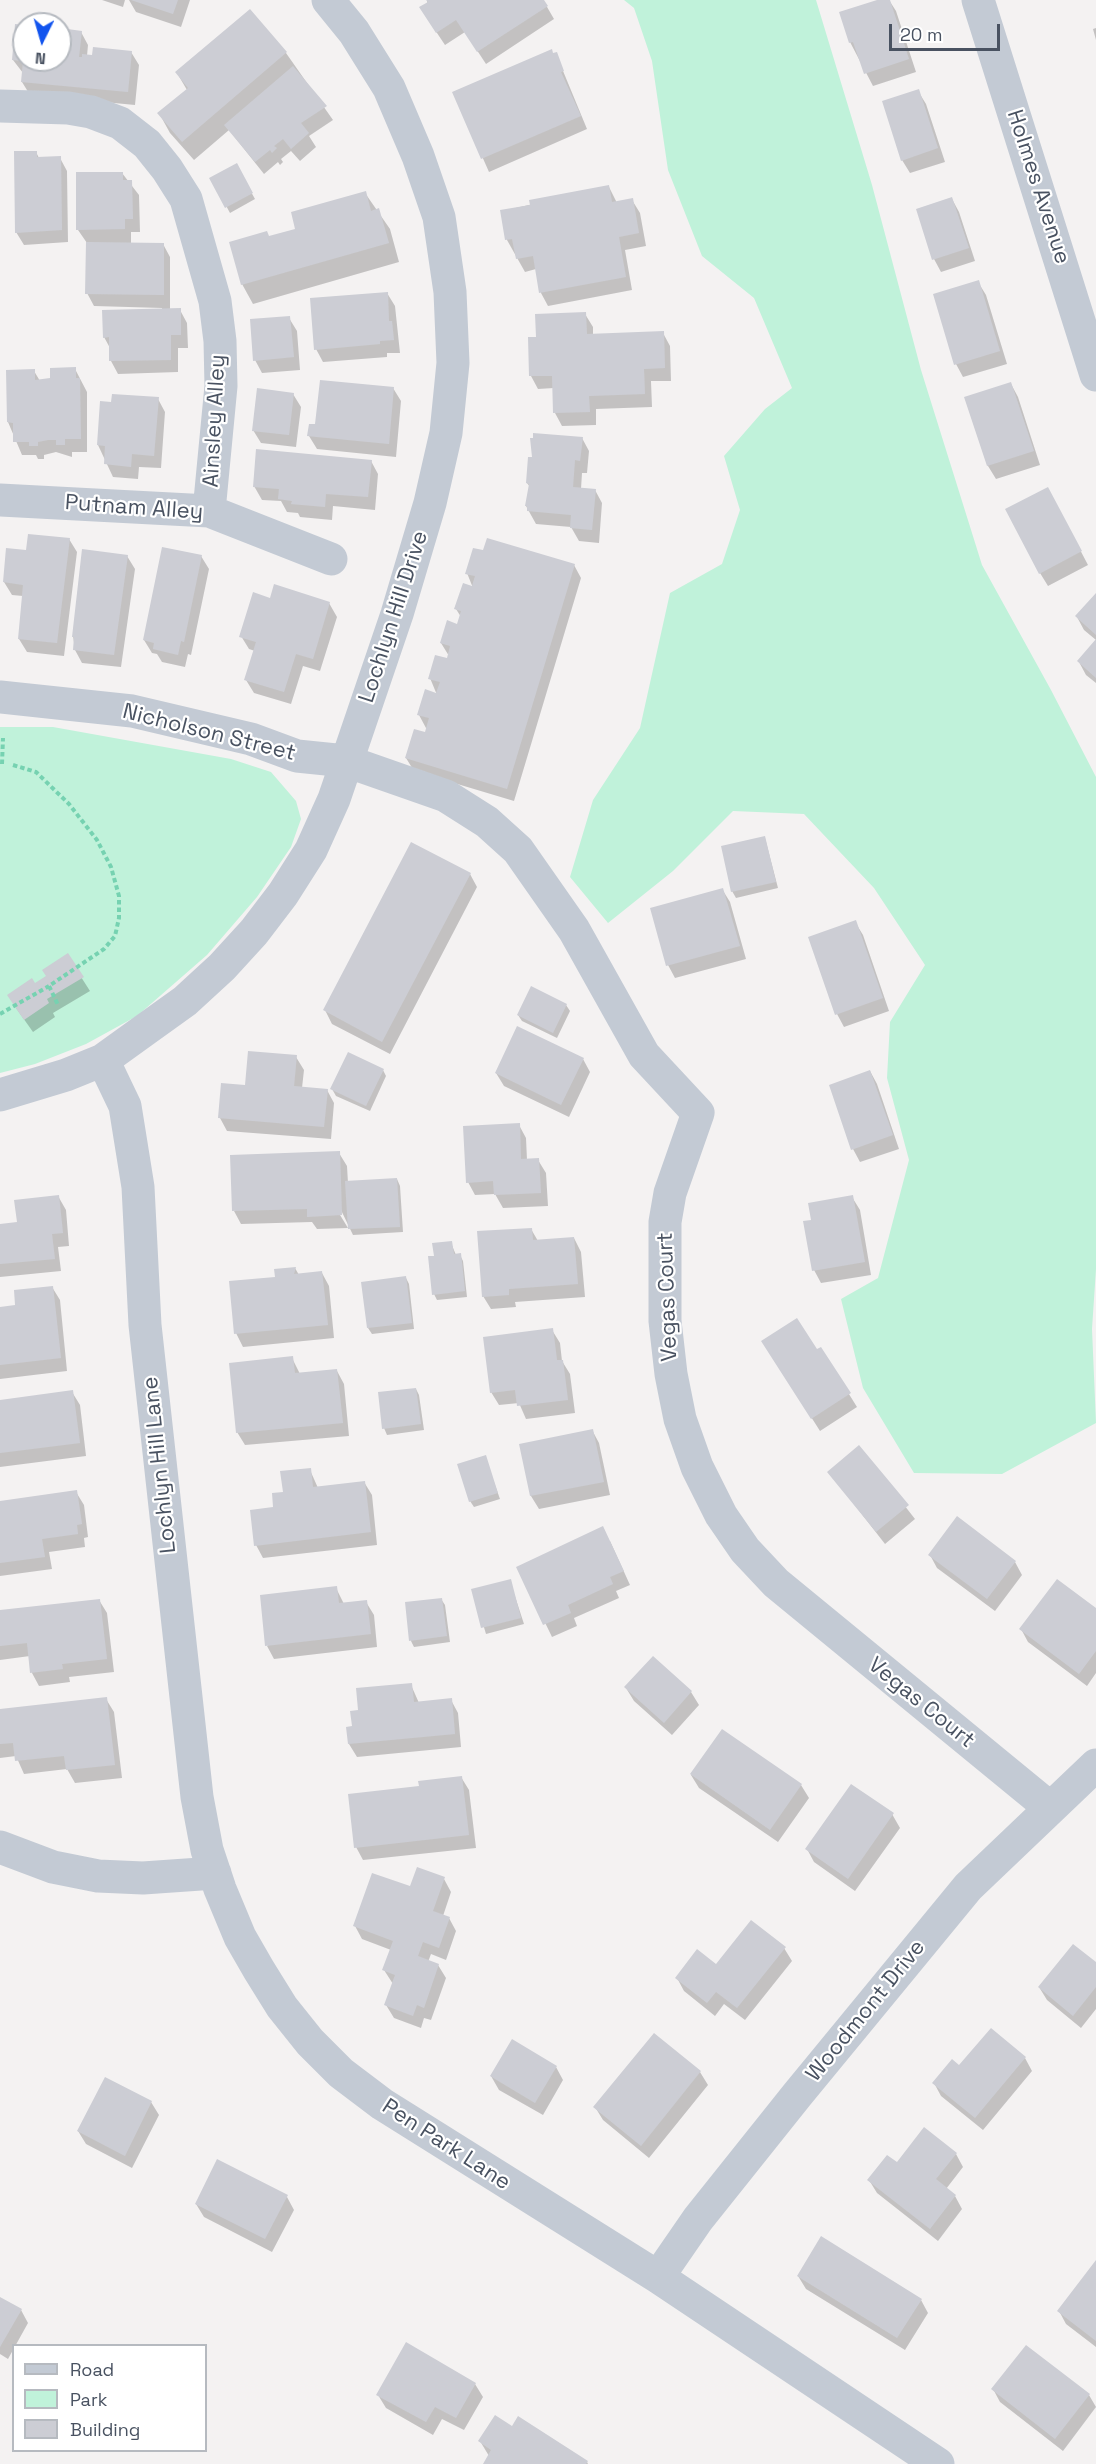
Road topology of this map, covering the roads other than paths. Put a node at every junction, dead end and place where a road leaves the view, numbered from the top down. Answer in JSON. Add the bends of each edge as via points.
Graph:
{"nodes":[{"id":1,"x":328,"y":0,"type":"edge"},
{"id":2,"x":978,"y":0,"type":"edge"},
{"id":3,"x":0,"y":106,"type":"edge"},
{"id":4,"x":1096,"y":375,"type":"edge"},
{"id":5,"x":0,"y":500,"type":"edge"},
{"id":6,"x":209,"y":511,"type":"junction"},
{"id":7,"x":331,"y":559,"type":"dead end"},
{"id":8,"x":0,"y":697,"type":"edge"},
{"id":9,"x":346,"y":761,"type":"junction"},
{"id":10,"x":103,"y":1059,"type":"junction"},
{"id":11,"x":0,"y":1095,"type":"edge"},
{"id":12,"x":1096,"y":1765,"type":"edge"},
{"id":13,"x":1049,"y":1807,"type":"junction"},
{"id":14,"x":0,"y":1847,"type":"edge"},
{"id":15,"x":215,"y":1873,"type":"junction"},
{"id":16,"x":658,"y":2277,"type":"junction"},
{"id":17,"x":938,"y":2464,"type":"edge"}],
"edges":[{"from":1,"to":9,"type":"street","name":"Lochlyn Hill Drive","via":[[354,32],[388,88],[439,217],[450,292],[453,363],[446,433],[430,503]]},
{"from":2,"to":4,"type":"street","name":"Holmes Avenue"},
{"from":3,"to":6,"type":"street","name":"Ainsley Alley","via":[[68,108],[120,123],[147,144],[186,199],[215,301],[219,341],[221,386]]},
{"from":5,"to":6,"type":"street","name":"Putnam Alley"},
{"from":6,"to":7,"type":"street","name":"Putnam Alley"},
{"from":8,"to":9,"type":"street","name":"Nicholson Street","via":[[132,711],[251,739],[297,756]]},
{"from":9,"to":10,"type":"street","name":"Lochlyn Hill Drive","via":[[334,799],[310,850],[254,932],[185,1001]]},
{"from":9,"to":13,"type":"street","name":"Vegas Court","via":[[446,796],[486,822],[518,850],[574,930],[644,1055],[698,1113],[670,1193],[663,1254],[671,1374],[680,1419],[721,1515],[745,1550],[776,1583]]},
{"from":10,"to":11,"type":"street","name":"Lochlyn Hill Drive"},
{"from":10,"to":15,"type":"street","name":"Lochlyn Hill Lane","via":[[124,1106],[137,1176],[145,1325],[195,1774],[207,1850]]},
{"from":12,"to":13,"type":"street","name":"Woodmont Drive"},
{"from":13,"to":16,"type":"street","name":"Woodmont Drive","via":[[968,1887],[933,1929],[719,2192]]},
{"from":14,"to":15,"type":"street","via":[[52,1867],[98,1876],[143,1878]]},
{"from":15,"to":16,"type":"street","name":"Pen Park Lane","via":[[240,1937],[259,1971],[303,2033],[341,2073],[422,2132]]},
{"from":16,"to":17,"type":"street","name":"Pen Park Lane"}]}
